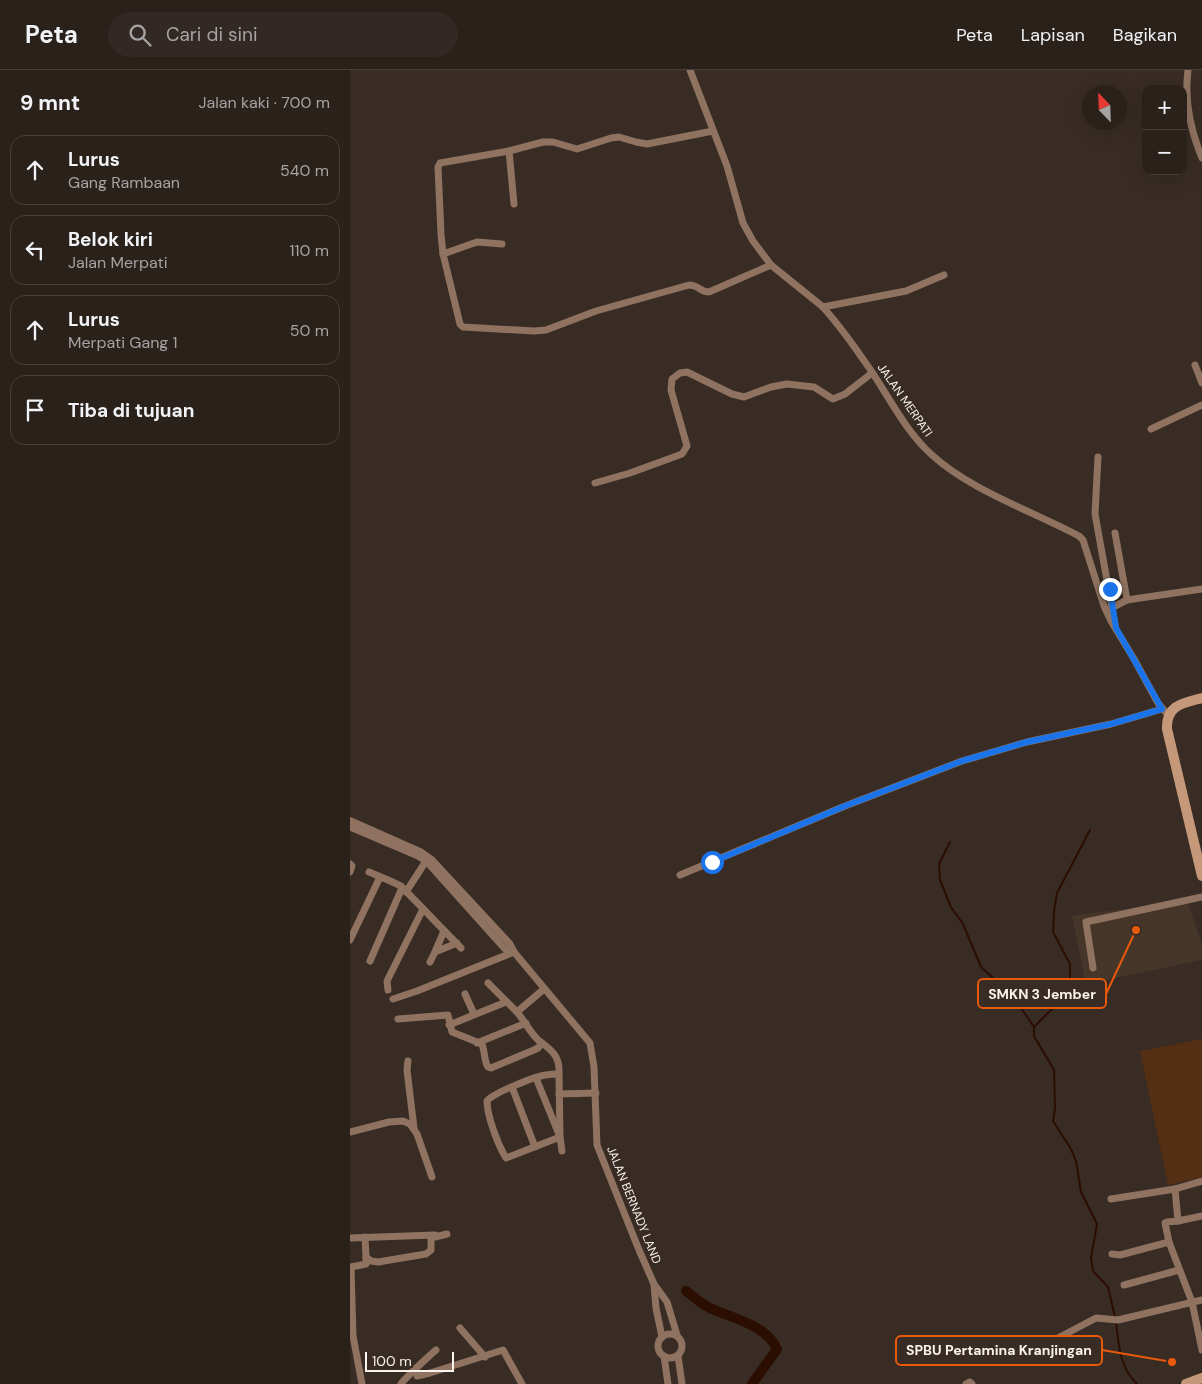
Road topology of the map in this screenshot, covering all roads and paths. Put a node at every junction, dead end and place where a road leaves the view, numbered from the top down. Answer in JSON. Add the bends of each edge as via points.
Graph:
{"nodes":[{"id":1,"x":690,"y":70,"type":"edge"},
{"id":2,"x":1188,"y":70,"type":"edge"},
{"id":3,"x":713,"y":130,"type":"junction"},
{"id":4,"x":509,"y":151,"type":"junction"},
{"id":5,"x":1202,"y":158,"type":"edge"},
{"id":6,"x":514,"y":204,"type":"dead end"},
{"id":7,"x":502,"y":244,"type":"dead end"},
{"id":8,"x":443,"y":254,"type":"junction"},
{"id":9,"x":772,"y":265,"type":"junction"},
{"id":10,"x":944,"y":275,"type":"dead end"},
{"id":11,"x":823,"y":307,"type":"junction"},
{"id":12,"x":1195,"y":365,"type":"dead end"},
{"id":13,"x":872,"y":374,"type":"junction"},
{"id":14,"x":1202,"y":383,"type":"edge"},
{"id":15,"x":1202,"y":405,"type":"edge"},
{"id":16,"x":1151,"y":429,"type":"dead end"},
{"id":17,"x":1098,"y":457,"type":"dead end"},
{"id":18,"x":595,"y":483,"type":"dead end"},
{"id":19,"x":1115,"y":533,"type":"dead end"},
{"id":20,"x":1202,"y":589,"type":"edge"},
{"id":21,"x":1127,"y":600,"type":"junction"},
{"id":22,"x":1113,"y":608,"type":"junction"},
{"id":23,"x":1116,"y":628,"type":"junction"},
{"id":24,"x":1202,"y":698,"type":"edge"},
{"id":25,"x":1165,"y":712,"type":"junction"},
{"id":26,"x":350,"y":812,"type":"edge"},
{"id":27,"x":350,"y":824,"type":"edge"},
{"id":28,"x":426,"y":861,"type":"junction"},
{"id":29,"x":350,"y":864,"type":"edge"},
{"id":30,"x":350,"y":872,"type":"edge"},
{"id":31,"x":368,"y":872,"type":"dead end"},
{"id":32,"x":680,"y":875,"type":"dead end"},
{"id":33,"x":1202,"y":876,"type":"edge"},
{"id":34,"x":380,"y":877,"type":"junction"},
{"id":35,"x":404,"y":890,"type":"junction"},
{"id":36,"x":1202,"y":897,"type":"edge"},
{"id":37,"x":423,"y":909,"type":"junction"},
{"id":38,"x":444,"y":931,"type":"junction"},
{"id":39,"x":350,"y":940,"type":"edge"},
{"id":40,"x":435,"y":952,"type":"junction"},
{"id":41,"x":514,"y":952,"type":"junction"},
{"id":42,"x":370,"y":961,"type":"dead end"},
{"id":43,"x":430,"y":962,"type":"dead end"},
{"id":44,"x":1093,"y":968,"type":"dead end"},
{"id":45,"x":488,"y":983,"type":"dead end"},
{"id":46,"x":544,"y":989,"type":"junction"},
{"id":47,"x":388,"y":990,"type":"dead end"},
{"id":48,"x":465,"y":994,"type":"dead end"},
{"id":49,"x":393,"y":999,"type":"dead end"},
{"id":50,"x":506,"y":1002,"type":"junction"},
{"id":51,"x":517,"y":1012,"type":"junction"},
{"id":52,"x":474,"y":1014,"type":"junction"},
{"id":53,"x":398,"y":1019,"type":"dead end"},
{"id":54,"x":526,"y":1023,"type":"junction"},
{"id":55,"x":449,"y":1025,"type":"junction"},
{"id":56,"x":476,"y":1043,"type":"junction"},
{"id":57,"x":542,"y":1043,"type":"junction"},
{"id":58,"x":408,"y":1061,"type":"dead end"},
{"id":59,"x":559,"y":1074,"type":"junction"},
{"id":60,"x":536,"y":1078,"type":"junction"},
{"id":61,"x":512,"y":1087,"type":"junction"},
{"id":62,"x":559,"y":1094,"type":"junction"},
{"id":63,"x":596,"y":1094,"type":"junction"},
{"id":64,"x":414,"y":1128,"type":"junction"},
{"id":65,"x":350,"y":1132,"type":"edge"},
{"id":66,"x":560,"y":1137,"type":"junction"},
{"id":67,"x":535,"y":1147,"type":"junction"},
{"id":68,"x":562,"y":1152,"type":"dead end"},
{"id":69,"x":432,"y":1177,"type":"dead end"},
{"id":70,"x":1202,"y":1181,"type":"edge"},
{"id":71,"x":1175,"y":1189,"type":"junction"},
{"id":72,"x":1110,"y":1199,"type":"dead end"},
{"id":73,"x":1202,"y":1216,"type":"edge"},
{"id":74,"x":1178,"y":1221,"type":"junction"},
{"id":75,"x":365,"y":1237,"type":"junction"},
{"id":76,"x":350,"y":1238,"type":"edge"},
{"id":77,"x":1169,"y":1242,"type":"junction"},
{"id":78,"x":1112,"y":1254,"type":"dead end"},
{"id":79,"x":366,"y":1257,"type":"junction"},
{"id":80,"x":1179,"y":1270,"type":"junction"},
{"id":81,"x":350,"y":1280,"type":"edge"},
{"id":82,"x":654,"y":1284,"type":"junction"},
{"id":83,"x":1124,"y":1285,"type":"dead end"},
{"id":84,"x":1202,"y":1300,"type":"edge"},
{"id":85,"x":1192,"y":1302,"type":"junction"},
{"id":86,"x":351,"y":1308,"type":"edge"},
{"id":87,"x":460,"y":1328,"type":"dead end"},
{"id":88,"x":677,"y":1335,"type":"junction"},
{"id":89,"x":662,"y":1338,"type":"junction"},
{"id":90,"x":1056,"y":1339,"type":"dead end"},
{"id":91,"x":436,"y":1350,"type":"dead end"},
{"id":92,"x":1202,"y":1350,"type":"edge"},
{"id":93,"x":664,"y":1356,"type":"junction"},
{"id":94,"x":678,"y":1356,"type":"junction"},
{"id":95,"x":485,"y":1357,"type":"junction"},
{"id":96,"x":417,"y":1376,"type":"dead end"},
{"id":97,"x":1202,"y":1378,"type":"edge"},
{"id":98,"x":362,"y":1384,"type":"edge"},
{"id":99,"x":401,"y":1384,"type":"edge"},
{"id":100,"x":522,"y":1384,"type":"edge"},
{"id":101,"x":668,"y":1384,"type":"edge"},
{"id":102,"x":682,"y":1384,"type":"edge"},
{"id":103,"x":966,"y":1384,"type":"edge"},
{"id":104,"x":972,"y":1384,"type":"edge"},
{"id":105,"x":1186,"y":1384,"type":"edge"}],
"edges":[{"from":1,"to":3,"type":"street","name":"JALAN MERPATI"},
{"from":2,"to":5,"type":"street","via":[[1188,114]]},
{"from":3,"to":4,"type":"street","via":[[647,144],[619,137],[582,148],[543,142]]},
{"from":3,"to":9,"type":"street","name":"JALAN MERPATI","via":[[743,222]]},
{"from":4,"to":6,"type":"street"},
{"from":4,"to":8,"type":"street","via":[[439,164]]},
{"from":7,"to":8,"type":"street","via":[[477,242]]},
{"from":8,"to":9,"type":"street","via":[[462,326],[534,331],[689,285],[709,292]]},
{"from":9,"to":11,"type":"street","name":"JALAN MERPATI"},
{"from":10,"to":11,"type":"street","via":[[906,291]]},
{"from":11,"to":13,"type":"street","name":"JALAN MERPATI"},
{"from":12,"to":14,"type":"street"},
{"from":13,"to":18,"type":"street","via":[[833,399],[814,387],[787,384],[744,397],[687,372],[680,373],[672,379],[670,390],[687,446],[682,454]]},
{"from":13,"to":23,"type":"street","name":"JALAN MERPATI","via":[[914,436],[939,461],[991,493],[1083,540],[1104,606]]},
{"from":15,"to":16,"type":"street"},
{"from":17,"to":22,"type":"street","via":[[1095,514]]},
{"from":19,"to":21,"type":"street"},
{"from":20,"to":21,"type":"street"},
{"from":21,"to":22,"type":"street"},
{"from":22,"to":23,"type":"street"},
{"from":23,"to":25,"type":"street","name":"JALAN MERPATI"},
{"from":24,"to":25,"type":"main road"},
{"from":25,"to":32,"type":"street","via":[[1027,742],[962,761]]},
{"from":25,"to":33,"type":"main road"},
{"from":26,"to":27,"type":"street"},
{"from":27,"to":28,"type":"street","name":"JALAN BERNADY LAND"},
{"from":27,"to":41,"type":"street","name":"JALAN BERNADY LAND","via":[[427,856]]},
{"from":28,"to":35,"type":"street","via":[[415,880]]},
{"from":28,"to":41,"type":"street","name":"JALAN BERNADY LAND","via":[[506,949]]},
{"from":29,"to":30,"type":"street"},
{"from":31,"to":34,"type":"street"},
{"from":34,"to":35,"type":"street"},
{"from":34,"to":39,"type":"street"},
{"from":35,"to":37,"type":"street"},
{"from":35,"to":42,"type":"street"},
{"from":36,"to":44,"type":"street","via":[[1086,922]]},
{"from":37,"to":38,"type":"street"},
{"from":37,"to":47,"type":"street","via":[[387,981]]},
{"from":38,"to":40,"type":"street"},
{"from":38,"to":40,"type":"street","via":[[459,946]]},
{"from":40,"to":43,"type":"street"},
{"from":41,"to":46,"type":"street","name":"JALAN BERNADY LAND"},
{"from":41,"to":49,"type":"street"},
{"from":45,"to":50,"type":"street"},
{"from":46,"to":51,"type":"street"},
{"from":46,"to":63,"type":"street","name":"JALAN BERNADY LAND","via":[[590,1043]]},
{"from":48,"to":52,"type":"street"},
{"from":50,"to":51,"type":"street"},
{"from":50,"to":52,"type":"street"},
{"from":51,"to":54,"type":"street"},
{"from":52,"to":55,"type":"street"},
{"from":53,"to":55,"type":"street","via":[[448,1015]]},
{"from":54,"to":56,"type":"street"},
{"from":54,"to":57,"type":"street"},
{"from":55,"to":56,"type":"street","via":[[452,1032]]},
{"from":56,"to":57,"type":"street","via":[[482,1044],[486,1065],[491,1068],[534,1050]]},
{"from":57,"to":59,"type":"street","via":[[559,1061]]},
{"from":58,"to":64,"type":"street"},
{"from":59,"to":60,"type":"street"},
{"from":59,"to":62,"type":"street"},
{"from":60,"to":61,"type":"street"},
{"from":60,"to":66,"type":"street"},
{"from":61,"to":67,"type":"street"},
{"from":61,"to":67,"type":"street","via":[[489,1098],[487,1103],[493,1127],[506,1158]]},
{"from":62,"to":63,"type":"street"},
{"from":62,"to":66,"type":"street"},
{"from":63,"to":82,"type":"street","name":"JALAN BERNADY LAND","via":[[597,1145]]},
{"from":64,"to":65,"type":"street","via":[[403,1121]]},
{"from":64,"to":69,"type":"street"},
{"from":66,"to":67,"type":"street"},
{"from":66,"to":68,"type":"street"},
{"from":70,"to":71,"type":"street"},
{"from":71,"to":72,"type":"street"},
{"from":71,"to":74,"type":"street"},
{"from":73,"to":74,"type":"street"},
{"from":74,"to":77,"type":"street","via":[[1166,1222]]},
{"from":75,"to":76,"type":"street"},
{"from":75,"to":79,"type":"street"},
{"from":75,"to":79,"type":"street","via":[[447,1234],[431,1238],[432,1250],[426,1254],[378,1262]]},
{"from":77,"to":78,"type":"street","via":[[1120,1255]]},
{"from":77,"to":80,"type":"street"},
{"from":79,"to":81,"type":"street","via":[[366,1264],[351,1267]]},
{"from":80,"to":83,"type":"street"},
{"from":80,"to":85,"type":"street"},
{"from":81,"to":86,"type":"street"},
{"from":82,"to":88,"type":"street","name":"JALAN BERNADY LAND","via":[[667,1302]]},
{"from":82,"to":89,"type":"street","name":"JALAN BERNADY LAND"},
{"from":84,"to":85,"type":"street"},
{"from":85,"to":90,"type":"street","via":[[1118,1320],[1096,1318]]},
{"from":85,"to":92,"type":"street"},
{"from":86,"to":98,"type":"street"},
{"from":87,"to":95,"type":"street"},
{"from":88,"to":89,"type":"street","via":[[667,1334]]},
{"from":88,"to":94,"type":"street","via":[[683,1347]]},
{"from":89,"to":93,"type":"street","via":[[659,1350]]},
{"from":91,"to":99,"type":"street"},
{"from":93,"to":94,"type":"street"},
{"from":93,"to":101,"type":"street"},
{"from":94,"to":102,"type":"street"},
{"from":95,"to":96,"type":"street"},
{"from":95,"to":100,"type":"street","via":[[503,1350]]},
{"from":97,"to":105,"type":"main road"},
{"from":103,"to":104,"type":"street"}]}
